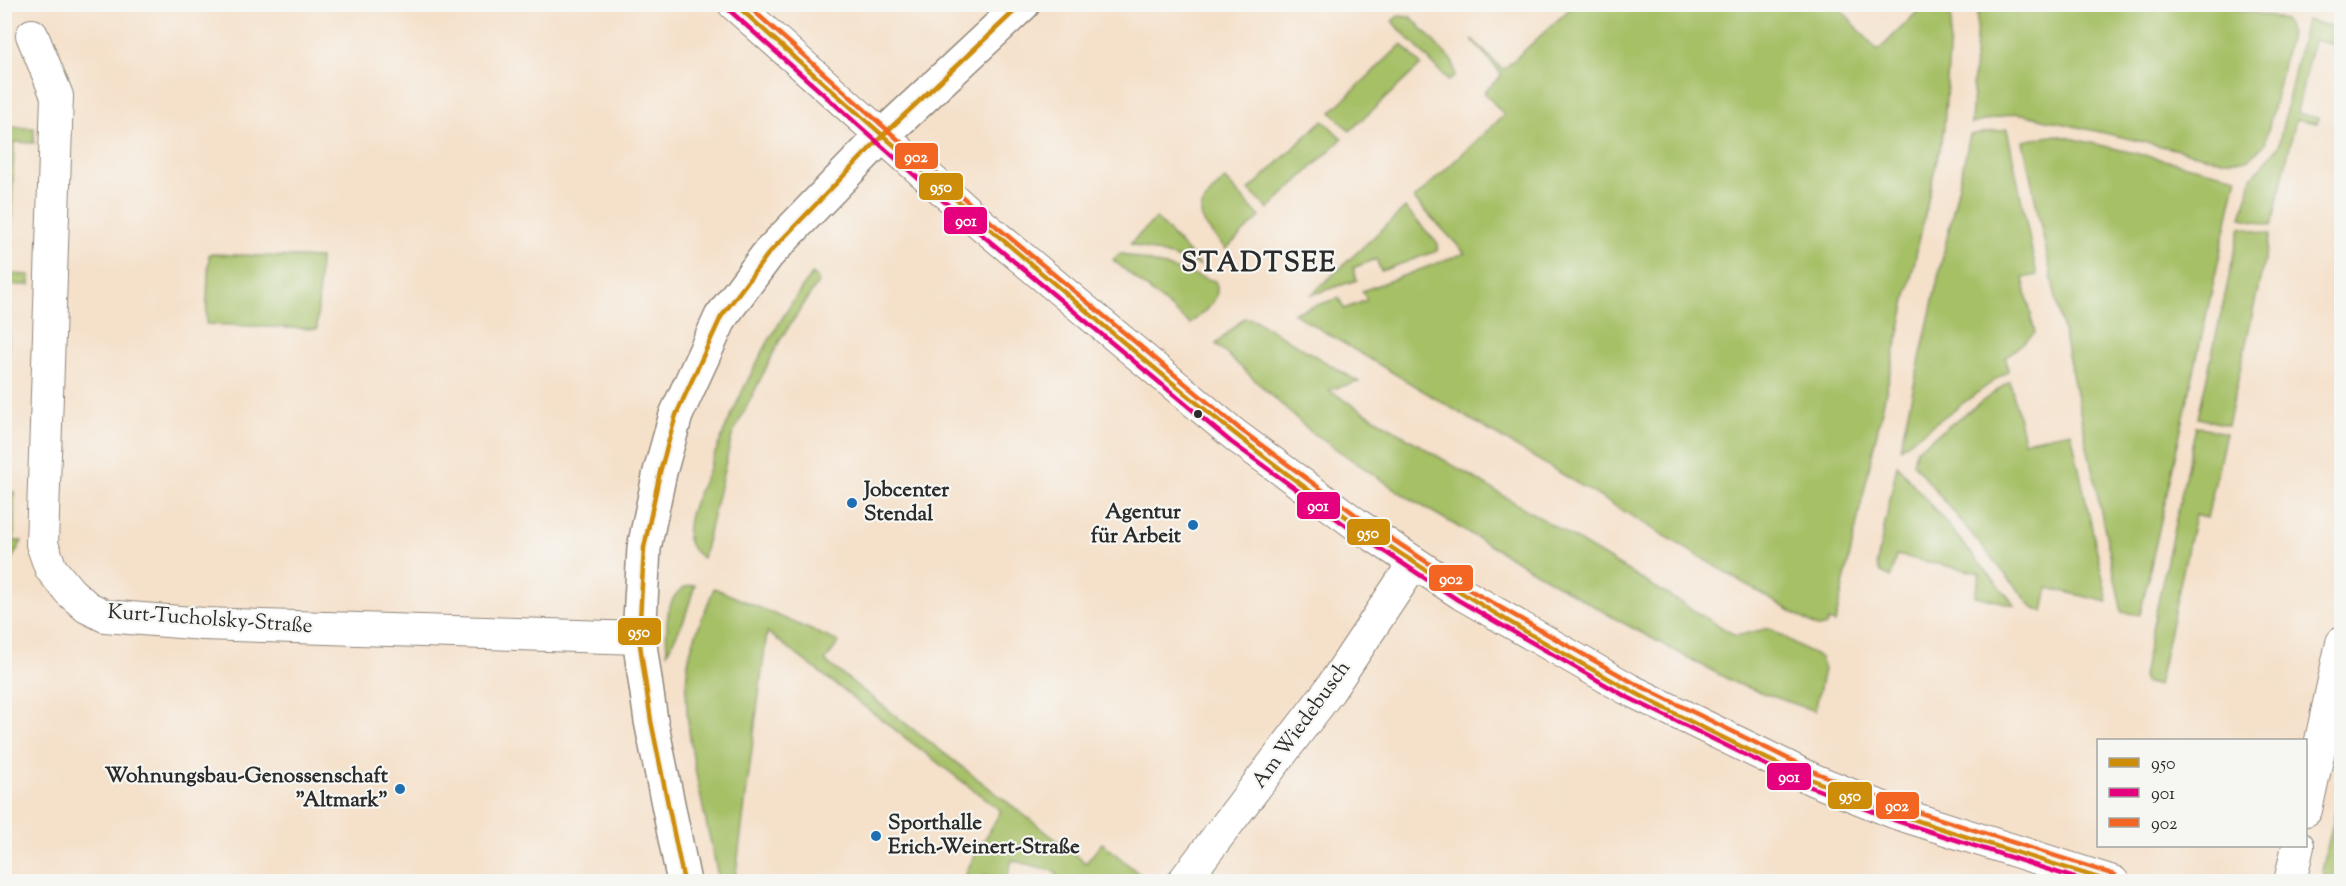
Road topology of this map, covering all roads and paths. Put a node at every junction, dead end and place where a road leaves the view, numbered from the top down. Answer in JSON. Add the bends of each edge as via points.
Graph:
{"nodes":[{"id":1,"x":734,"y":4,"type":"edge"},
{"id":2,"x":1023,"y":4,"type":"edge"},
{"id":3,"x":32,"y":35,"type":"dead end"},
{"id":4,"x":881,"y":137,"type":"junction"},
{"id":5,"x":1414,"y":563,"type":"junction"},
{"id":6,"x":639,"y":638,"type":"junction"},
{"id":7,"x":2342,"y":643,"type":"edge"},
{"id":8,"x":2331,"y":743,"type":"edge"},
{"id":9,"x":2307,"y":807,"type":"edge"},
{"id":10,"x":2298,"y":847,"type":"edge"},
{"id":11,"x":684,"y":882,"type":"edge"},
{"id":12,"x":1183,"y":882,"type":"edge"},
{"id":13,"x":2113,"y":882,"type":"edge"},
{"id":14,"x":2290,"y":882,"type":"edge"}],
"edges":[{"from":1,"to":4,"type":"street"},
{"from":2,"to":4,"type":"street"},
{"from":3,"to":6,"type":"street","name":"Kurt-Tucholsky-Straße","via":[[57,96],[42,544],[51,569],[70,592],[105,616],[204,624]]},
{"from":4,"to":5,"type":"street","via":[[1236,436]]},
{"from":4,"to":6,"type":"street","via":[[807,211],[747,279],[699,360],[676,415],[660,472],[644,548]]},
{"from":5,"to":12,"type":"street","name":"Am Wiedebusch","via":[[1329,691]]},
{"from":5,"to":13,"type":"street","via":[[1628,689],[1814,780],[1896,813]]},
{"from":6,"to":11,"type":"street","via":[[651,721]]},
{"from":7,"to":8,"type":"street"},
{"from":8,"to":9,"type":"street"},
{"from":10,"to":14,"type":"street"}]}
